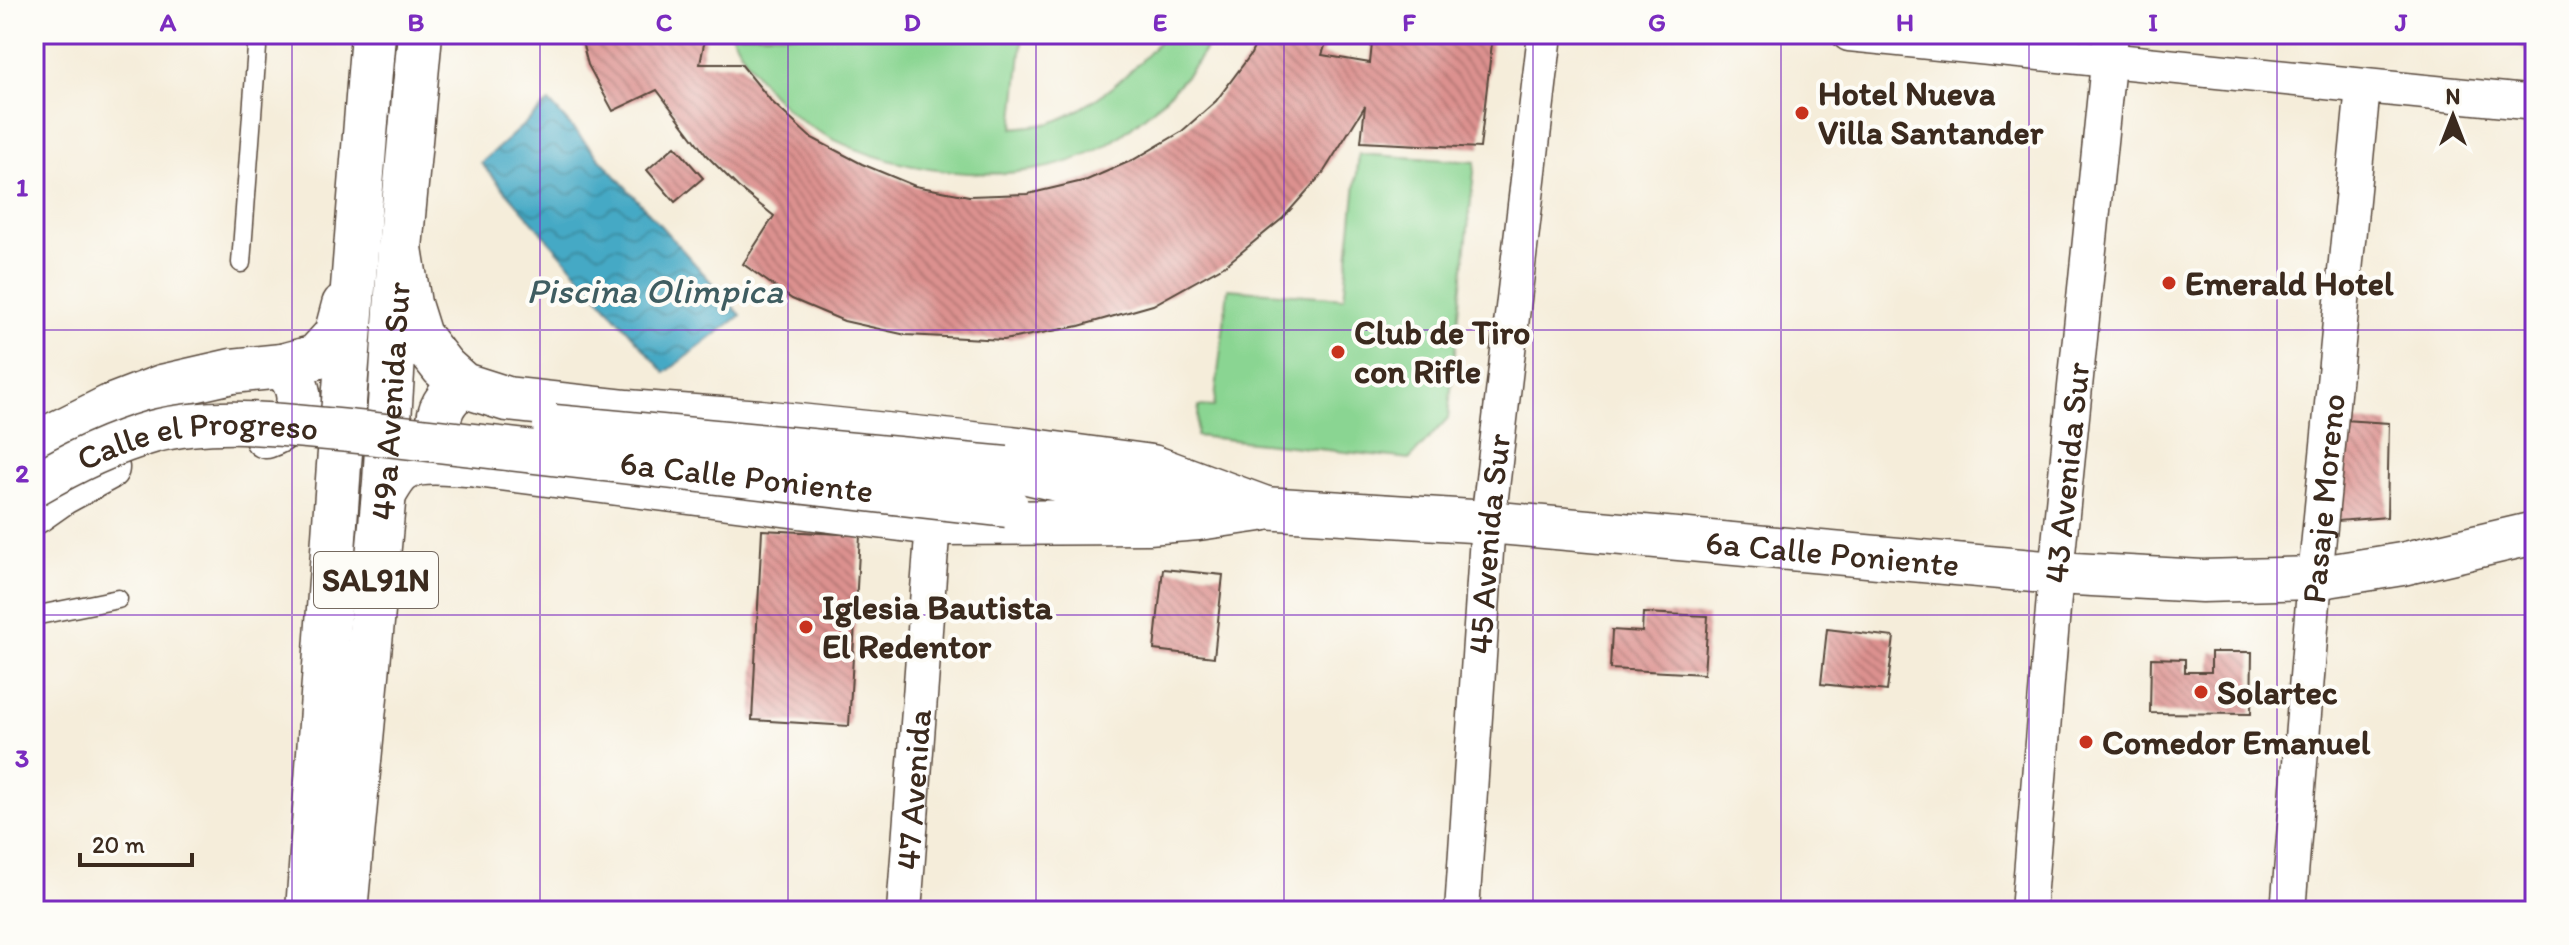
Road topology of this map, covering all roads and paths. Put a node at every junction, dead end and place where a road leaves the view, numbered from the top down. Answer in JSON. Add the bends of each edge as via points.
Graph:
{"nodes":[{"id":1,"x":258,"y":34,"type":"edge"},
{"id":2,"x":373,"y":34,"type":"edge"},
{"id":3,"x":420,"y":34,"type":"edge"},
{"id":4,"x":1545,"y":34,"type":"edge"},
{"id":5,"x":1849,"y":34,"type":"edge"},
{"id":6,"x":2110,"y":47,"type":"edge"},
{"id":7,"x":2363,"y":87,"type":"junction"},
{"id":8,"x":2535,"y":103,"type":"edge"},
{"id":9,"x":400,"y":248,"type":"junction"},
{"id":10,"x":241,"y":263,"type":"dead end"},
{"id":11,"x":355,"y":265,"type":"junction"},
{"id":12,"x":282,"y":366,"type":"junction"},
{"id":13,"x":463,"y":385,"type":"junction"},
{"id":14,"x":369,"y":421,"type":"junction"},
{"id":15,"x":266,"y":436,"type":"junction"},
{"id":16,"x":34,"y":445,"type":"edge"},
{"id":17,"x":34,"y":461,"type":"edge"},
{"id":18,"x":469,"y":464,"type":"junction"},
{"id":19,"x":34,"y":485,"type":"edge"},
{"id":20,"x":384,"y":494,"type":"junction"},
{"id":21,"x":1263,"y":508,"type":"junction"},
{"id":22,"x":34,"y":512,"type":"edge"},
{"id":23,"x":1488,"y":522,"type":"junction"},
{"id":24,"x":933,"y":523,"type":"junction"},
{"id":25,"x":335,"y":525,"type":"junction"},
{"id":26,"x":2535,"y":533,"type":"edge"},
{"id":27,"x":2056,"y":573,"type":"junction"},
{"id":28,"x":2315,"y":578,"type":"junction"},
{"id":29,"x":118,"y":599,"type":"dead end"},
{"id":30,"x":34,"y":616,"type":"edge"},
{"id":31,"x":308,"y":911,"type":"edge"},
{"id":32,"x":345,"y":911,"type":"edge"},
{"id":33,"x":904,"y":911,"type":"edge"},
{"id":34,"x":1462,"y":911,"type":"edge"},
{"id":35,"x":2028,"y":911,"type":"edge"},
{"id":36,"x":2288,"y":911,"type":"edge"}],
"edges":[{"from":1,"to":10,"type":"lane"},
{"from":2,"to":11,"type":"main road","name":"49a Avenida Sur","number":"SAL91N"},
{"from":3,"to":9,"type":"main road","name":"49a Avenida Sur","number":"SAL91N"},
{"from":4,"to":23,"type":"street","name":"45 Avenida Sur"},
{"from":5,"to":6,"type":"street"},
{"from":6,"to":7,"type":"street"},
{"from":6,"to":27,"type":"street","name":"43 Avenida Sur"},
{"from":7,"to":8,"type":"street"},
{"from":7,"to":28,"type":"street","name":"Pasaje Moreno"},
{"from":9,"to":13,"type":"main road","via":[[419,336]]},
{"from":9,"to":20,"type":"main road","name":"49a Avenida Sur","number":"SAL91N"},
{"from":11,"to":12,"type":"main road","via":[[336,335],[316,357]]},
{"from":11,"to":25,"type":"main road","name":"49a Avenida Sur","number":"SAL91N"},
{"from":12,"to":15,"type":"main road","via":[[292,375],[299,400],[289,424]]},
{"from":12,"to":16,"type":"main road","via":[[162,387]]},
{"from":13,"to":18,"type":"main road","via":[[443,405],[440,433],[456,457]]},
{"from":13,"to":21,"type":"main road","via":[[507,399],[964,443],[1152,467]]},
{"from":14,"to":17,"type":"street","name":"Calle el Progreso","via":[[284,401],[199,401],[111,421]]},
{"from":14,"to":19,"type":"street","name":"Calle el Progreso","bridge":true,"via":[[155,431],[88,456]]},
{"from":14,"to":21,"type":"street","name":"6a Calle Poniente","bridge":true},
{"from":15,"to":22,"type":"main road","via":[[197,443],[139,457],[90,476]]},
{"from":15,"to":25,"type":"main road","via":[[298,436],[327,454],[333,468]]},
{"from":18,"to":20,"type":"main road","via":[[406,467]]},
{"from":18,"to":24,"type":"main road"},
{"from":20,"to":32,"type":"main road","name":"49a Avenida Sur","number":"SAL91N"},
{"from":21,"to":23,"type":"street","name":"6a Calle Poniente"},
{"from":21,"to":24,"type":"main road","via":[[1148,522]]},
{"from":23,"to":27,"type":"street","name":"6a Calle Poniente"},
{"from":23,"to":34,"type":"street","name":"45 Avenida Sur"},
{"from":24,"to":33,"type":"street","name":"47 Avenida"},
{"from":25,"to":31,"type":"main road","name":"49a Avenida Sur","number":"SAL91N"},
{"from":26,"to":28,"type":"street","name":"6a Calle Poniente"},
{"from":27,"to":28,"type":"street","name":"6a Calle Poniente","via":[[2202,581]]},
{"from":27,"to":35,"type":"street","name":"43 Avenida Sur"},
{"from":28,"to":36,"type":"street","name":"Pasaje Moreno"},
{"from":29,"to":30,"type":"lane"}]}
